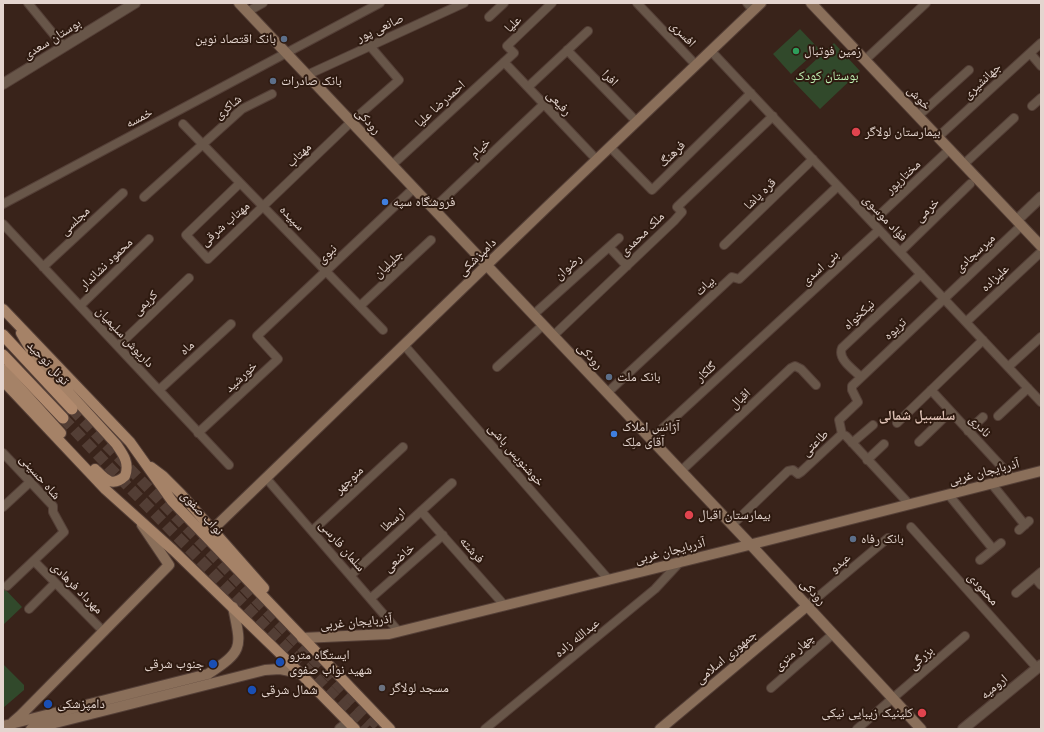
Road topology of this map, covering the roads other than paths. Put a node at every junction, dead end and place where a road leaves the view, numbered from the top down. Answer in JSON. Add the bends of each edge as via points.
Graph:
{"nodes":[{"id":1,"x":28,"y":3,"type":"edge"},
{"id":2,"x":135,"y":3,"type":"edge"},
{"id":3,"x":239,"y":3,"type":"edge"},
{"id":4,"x":263,"y":3,"type":"edge"},
{"id":5,"x":380,"y":3,"type":"edge"},
{"id":6,"x":464,"y":3,"type":"edge"},
{"id":7,"x":504,"y":3,"type":"edge"},
{"id":8,"x":552,"y":3,"type":"edge"},
{"id":9,"x":637,"y":3,"type":"edge"},
{"id":10,"x":811,"y":3,"type":"edge"},
{"id":11,"x":926,"y":3,"type":"edge"},
{"id":12,"x":754,"y":5,"type":"edge"},
{"id":13,"x":247,"y":12,"type":"junction"},
{"id":14,"x":489,"y":17,"type":"dead end"},
{"id":15,"x":588,"y":31,"type":"dead end"},
{"id":16,"x":1041,"y":43,"type":"edge"},
{"id":17,"x":370,"y":46,"type":"junction"},
{"id":18,"x":64,"y":47,"type":"junction"},
{"id":19,"x":567,"y":50,"type":"junction"},
{"id":20,"x":711,"y":51,"type":"junction"},
{"id":21,"x":286,"y":53,"type":"junction"},
{"id":22,"x":1030,"y":53,"type":"junction"},
{"id":23,"x":865,"y":60,"type":"junction"},
{"id":24,"x":504,"y":62,"type":"junction"},
{"id":25,"x":696,"y":65,"type":"junction"},
{"id":26,"x":1041,"y":66,"type":"edge"},
{"id":27,"x":969,"y":70,"type":"dead end"},
{"id":28,"x":307,"y":75,"type":"junction"},
{"id":29,"x":3,"y":84,"type":"edge"},
{"id":30,"x":528,"y":87,"type":"junction"},
{"id":31,"x":751,"y":93,"type":"junction"},
{"id":32,"x":272,"y":94,"type":"dead end"},
{"id":33,"x":1041,"y":98,"type":"edge"},
{"id":34,"x":544,"y":104,"type":"junction"},
{"id":35,"x":1032,"y":106,"type":"dead end"},
{"id":36,"x":773,"y":116,"type":"junction"},
{"id":37,"x":918,"y":116,"type":"junction"},
{"id":38,"x":1014,"y":118,"type":"dead end"},
{"id":39,"x":351,"y":122,"type":"junction"},
{"id":40,"x":636,"y":122,"type":"junction"},
{"id":41,"x":183,"y":124,"type":"dead end"},
{"id":42,"x":938,"y":137,"type":"junction"},
{"id":43,"x":203,"y":144,"type":"junction"},
{"id":44,"x":610,"y":147,"type":"junction"},
{"id":45,"x":950,"y":149,"type":"junction"},
{"id":46,"x":813,"y":159,"type":"junction"},
{"id":47,"x":597,"y":160,"type":"junction"},
{"id":48,"x":964,"y":164,"type":"junction"},
{"id":49,"x":392,"y":165,"type":"junction"},
{"id":50,"x":240,"y":183,"type":"junction"},
{"id":51,"x":970,"y":184,"type":"dead end"},
{"id":52,"x":838,"y":186,"type":"junction"},
{"id":53,"x":414,"y":188,"type":"junction"},
{"id":54,"x":123,"y":193,"type":"dead end"},
{"id":55,"x":144,"y":197,"type":"dead end"},
{"id":56,"x":1041,"y":197,"type":"edge"},
{"id":57,"x":3,"y":204,"type":"edge"},
{"id":58,"x":263,"y":206,"type":"junction"},
{"id":59,"x":433,"y":209,"type":"junction"},
{"id":60,"x":872,"y":222,"type":"junction"},
{"id":61,"x":1019,"y":223,"type":"junction"},
{"id":62,"x":3,"y":224,"type":"edge"},
{"id":63,"x":879,"y":230,"type":"junction"},
{"id":64,"x":618,"y":238,"type":"dead end"},
{"id":65,"x":149,"y":240,"type":"dead end"},
{"id":66,"x":431,"y":240,"type":"dead end"},
{"id":67,"x":724,"y":245,"type":"dead end"},
{"id":68,"x":1041,"y":246,"type":"edge"},
{"id":69,"x":609,"y":247,"type":"junction"},
{"id":70,"x":900,"y":252,"type":"junction"},
{"id":71,"x":1041,"y":252,"type":"edge"},
{"id":72,"x":487,"y":266,"type":"junction"},
{"id":73,"x":627,"y":266,"type":"junction"},
{"id":74,"x":43,"y":267,"type":"junction"},
{"id":75,"x":326,"y":271,"type":"junction"},
{"id":76,"x":921,"y":274,"type":"junction"},
{"id":77,"x":189,"y":278,"type":"dead end"},
{"id":78,"x":944,"y":299,"type":"junction"},
{"id":79,"x":80,"y":306,"type":"junction"},
{"id":80,"x":360,"y":306,"type":"junction"},
{"id":81,"x":3,"y":309,"type":"edge"},
{"id":82,"x":534,"y":315,"type":"junction"},
{"id":83,"x":16,"y":322,"type":"junction"},
{"id":84,"x":966,"y":322,"type":"junction"},
{"id":85,"x":231,"y":324,"type":"dead end"},
{"id":86,"x":777,"y":324,"type":"joint"},
{"id":87,"x":543,"y":325,"type":"junction"},
{"id":88,"x":383,"y":330,"type":"dead end"},
{"id":89,"x":3,"y":335,"type":"edge"},
{"id":90,"x":257,"y":336,"type":"joint"},
{"id":91,"x":553,"y":336,"type":"junction"},
{"id":92,"x":1041,"y":337,"type":"edge"},
{"id":93,"x":983,"y":340,"type":"junction"},
{"id":94,"x":404,"y":345,"type":"junction"},
{"id":95,"x":118,"y":346,"type":"junction"},
{"id":96,"x":3,"y":355,"type":"edge"},
{"id":97,"x":497,"y":367,"type":"dead end"},
{"id":98,"x":1008,"y":367,"type":"junction"},
{"id":99,"x":3,"y":369,"type":"edge"},
{"id":100,"x":861,"y":377,"type":"junction"},
{"id":101,"x":3,"y":381,"type":"edge"},
{"id":102,"x":816,"y":385,"type":"dead end"},
{"id":103,"x":1028,"y":388,"type":"junction"},
{"id":104,"x":159,"y":390,"type":"junction"},
{"id":105,"x":931,"y":390,"type":"junction"},
{"id":106,"x":608,"y":393,"type":"junction"},
{"id":107,"x":1041,"y":402,"type":"edge"},
{"id":108,"x":72,"y":409,"type":"tunnel mouth"},
{"id":109,"x":950,"y":412,"type":"junction"},
{"id":110,"x":998,"y":416,"type":"dead end"},
{"id":111,"x":983,"y":417,"type":"dead end"},
{"id":112,"x":63,"y":418,"type":"tunnel mouth"},
{"id":113,"x":897,"y":423,"type":"dead end"},
{"id":114,"x":873,"y":424,"type":"dead end"},
{"id":115,"x":968,"y":431,"type":"junction"},
{"id":116,"x":198,"y":433,"type":"junction"},
{"id":117,"x":842,"y":434,"type":"junction"},
{"id":118,"x":651,"y":439,"type":"junction"},
{"id":119,"x":918,"y":442,"type":"dead end"},
{"id":120,"x":852,"y":443,"type":"junction"},
{"id":121,"x":884,"y":444,"type":"dead end"},
{"id":122,"x":403,"y":447,"type":"dead end"},
{"id":123,"x":3,"y":453,"type":"edge"},
{"id":124,"x":867,"y":460,"type":"junction"},
{"id":125,"x":145,"y":463,"type":"junction"},
{"id":126,"x":229,"y":465,"type":"dead end"},
{"id":127,"x":681,"y":471,"type":"junction"},
{"id":128,"x":1041,"y":471,"type":"edge"},
{"id":129,"x":266,"y":478,"type":"junction"},
{"id":130,"x":1012,"y":478,"type":"junction"},
{"id":131,"x":30,"y":482,"type":"junction"},
{"id":132,"x":452,"y":483,"type":"dead end"},
{"id":133,"x":991,"y":483,"type":"junction"},
{"id":134,"x":948,"y":494,"type":"junction"},
{"id":135,"x":909,"y":504,"type":"junction"},
{"id":136,"x":3,"y":507,"type":"edge"},
{"id":137,"x":421,"y":511,"type":"junction"},
{"id":138,"x":138,"y":519,"type":"junction"},
{"id":139,"x":732,"y":525,"type":"junction"},
{"id":140,"x":1024,"y":526,"type":"dead end"},
{"id":141,"x":911,"y":527,"type":"dead end"},
{"id":142,"x":212,"y":530,"type":"junction"},
{"id":143,"x":312,"y":531,"type":"junction"},
{"id":144,"x":443,"y":535,"type":"junction"},
{"id":145,"x":888,"y":538,"type":"dead end"},
{"id":146,"x":1001,"y":543,"type":"dead end"},
{"id":147,"x":750,"y":544,"type":"junction"},
{"id":148,"x":993,"y":549,"type":"junction"},
{"id":149,"x":980,"y":560,"type":"dead end"},
{"id":150,"x":34,"y":561,"type":"junction"},
{"id":151,"x":680,"y":562,"type":"junction"},
{"id":152,"x":351,"y":575,"type":"junction"},
{"id":153,"x":1038,"y":575,"type":"edge"},
{"id":154,"x":609,"y":580,"type":"junction"},
{"id":155,"x":55,"y":583,"type":"junction"},
{"id":156,"x":1041,"y":585,"type":"edge"},
{"id":157,"x":7,"y":586,"type":"dead end"},
{"id":158,"x":1016,"y":593,"type":"dead end"},
{"id":159,"x":371,"y":598,"type":"junction"},
{"id":160,"x":505,"y":606,"type":"junction"},
{"id":161,"x":808,"y":606,"type":"junction"},
{"id":162,"x":232,"y":607,"type":"junction"},
{"id":163,"x":29,"y":609,"type":"dead end"},
{"id":164,"x":281,"y":615,"type":"junction"},
{"id":165,"x":104,"y":632,"type":"junction"},
{"id":166,"x":399,"y":632,"type":"junction"},
{"id":167,"x":833,"y":634,"type":"junction"},
{"id":168,"x":965,"y":636,"type":"dead end"},
{"id":169,"x":302,"y":638,"type":"junction"},
{"id":170,"x":1039,"y":666,"type":"edge"},
{"id":171,"x":300,"y":673,"type":"junction"},
{"id":172,"x":771,"y":688,"type":"dead end"},
{"id":173,"x":893,"y":698,"type":"junction"},
{"id":174,"x":6,"y":725,"type":"edge"},
{"id":175,"x":352,"y":726,"type":"edge"},
{"id":176,"x":31,"y":729,"type":"edge"},
{"id":177,"x":340,"y":729,"type":"edge"},
{"id":178,"x":390,"y":729,"type":"edge"},
{"id":179,"x":485,"y":729,"type":"edge"},
{"id":180,"x":660,"y":729,"type":"edge"},
{"id":181,"x":857,"y":729,"type":"edge"},
{"id":182,"x":921,"y":729,"type":"edge"},
{"id":183,"x":963,"y":729,"type":"edge"}],
"edges":[{"from":1,"to":18,"type":"street"},
{"from":2,"to":18,"type":"street","name":"بوستان سعدی"},
{"from":3,"to":13,"type":"main road","name":"رودکی"},
{"from":4,"to":13,"type":"street"},
{"from":5,"to":21,"type":"street","name":"خمسه"},
{"from":6,"to":17,"type":"street","name":"صانعی پور"},
{"from":7,"to":14,"type":"street"},
{"from":8,"to":24,"type":"street","name":"علیا","via":[[507,46],[514,53]]},
{"from":9,"to":25,"type":"street","name":"افسری"},
{"from":10,"to":23,"type":"main road","name":"خوش"},
{"from":11,"to":23,"type":"street"},
{"from":12,"to":20,"type":"main road","name":"دامپزشکی"},
{"from":13,"to":21,"type":"main road","name":"رودکی"},
{"from":15,"to":19,"type":"street"},
{"from":16,"to":22,"type":"street","name":"جهانشیری"},
{"from":17,"to":28,"type":"street","name":"صانعی پور"},
{"from":17,"to":39,"type":"street","name":"مهتاب","via":[[399,80]]},
{"from":18,"to":29,"type":"street","name":"بوستان سعدی"},
{"from":19,"to":30,"type":"street"},
{"from":19,"to":40,"type":"street","name":"افرا"},
{"from":20,"to":25,"type":"main road","name":"دامپزشکی"},
{"from":20,"to":31,"type":"street","name":"فؤاد موسوی"},
{"from":21,"to":28,"type":"main road","name":"رودکی"},
{"from":21,"to":57,"type":"street","name":"خمسه"},
{"from":22,"to":26,"type":"street"},
{"from":22,"to":42,"type":"street","name":"جهانشیری"},
{"from":23,"to":37,"type":"main road","name":"خوش"},
{"from":24,"to":30,"type":"street","name":"رفیعی"},
{"from":24,"to":49,"type":"street","name":"احمدرضا علیا"},
{"from":25,"to":40,"type":"main road","name":"دامپزشکی"},
{"from":27,"to":37,"type":"street"},
{"from":28,"to":39,"type":"main road","name":"رودکی"},
{"from":30,"to":34,"type":"street","name":"رفیعی"},
{"from":31,"to":36,"type":"street","name":"فؤاد موسوی"},
{"from":31,"to":44,"type":"street","name":"فرهنگ","via":[[652,190]]},
{"from":32,"to":43,"type":"street","name":"شاکری","via":[[242,109]]},
{"from":33,"to":35,"type":"street"},
{"from":34,"to":47,"type":"street","name":"رفیعی"},
{"from":34,"to":59,"type":"street","name":"خیام"},
{"from":36,"to":46,"type":"street","name":"فؤاد موسوی"},
{"from":36,"to":73,"type":"street","name":"ملک محمدی","via":[[678,207],[682,212]]},
{"from":37,"to":42,"type":"main road","name":"خوش"},
{"from":38,"to":48,"type":"street"},
{"from":39,"to":49,"type":"main road","name":"رودکی"},
{"from":39,"to":58,"type":"street","name":"مهتاب"},
{"from":40,"to":44,"type":"main road","name":"دامپزشکی"},
{"from":41,"to":43,"type":"street","name":"سپیده"},
{"from":42,"to":45,"type":"main road","name":"خوش"},
{"from":43,"to":50,"type":"street","name":"سپیده"},
{"from":43,"to":55,"type":"street","name":"شاکری"},
{"from":44,"to":47,"type":"main road","name":"دامپزشکی"},
{"from":45,"to":48,"type":"main road","name":"خوش"},
{"from":45,"to":60,"type":"street","name":"مختارپور"},
{"from":46,"to":52,"type":"street","name":"فؤاد موسوی"},
{"from":46,"to":67,"type":"street","name":"قره پاشا"},
{"from":47,"to":72,"type":"main road","name":"دامپزشکی"},
{"from":48,"to":61,"type":"main road","name":"خوش"},
{"from":49,"to":53,"type":"main road","name":"رودکی"},
{"from":50,"to":58,"type":"street","name":"سپیده"},
{"from":50,"to":58,"type":"street","name":"مهتاب شرقی","via":[[186,235],[208,259]]},
{"from":51,"to":70,"type":"street","name":"خرمی"},
{"from":52,"to":60,"type":"street","name":"فؤاد موسوی"},
{"from":52,"to":106,"type":"street","name":"بیات","via":[[739,279],[732,277]]},
{"from":53,"to":59,"type":"main road","name":"رودکی"},
{"from":53,"to":75,"type":"street","name":"نبوی"},
{"from":54,"to":74,"type":"street","name":"مجلسی"},
{"from":56,"to":61,"type":"street"},
{"from":58,"to":75,"type":"street","name":"سپیده"},
{"from":59,"to":72,"type":"main road","name":"رودکی"},
{"from":60,"to":63,"type":"street","name":"فؤاد موسوی"},
{"from":61,"to":68,"type":"main road","name":"خوش"},
{"from":61,"to":78,"type":"street","name":"میرسجادی"},
{"from":62,"to":74,"type":"street","name":"داریوش سلیمیان"},
{"from":63,"to":70,"type":"street","name":"فؤاد موسوی"},
{"from":63,"to":86,"type":"street","name":"بنی اسدی"},
{"from":64,"to":69,"type":"street","name":"رضوان"},
{"from":65,"to":79,"type":"street","name":"محمود نشاندار"},
{"from":66,"to":80,"type":"street","name":"جلیلیان"},
{"from":69,"to":73,"type":"street"},
{"from":69,"to":82,"type":"street","name":"رضوان"},
{"from":70,"to":76,"type":"street","name":"فؤاد موسوی"},
{"from":71,"to":84,"type":"street","name":"علیزاده"},
{"from":72,"to":82,"type":"main road","name":"رودکی"},
{"from":72,"to":94,"type":"main road","name":"دامپزشکی"},
{"from":73,"to":91,"type":"street","name":"ملک محمدی"},
{"from":74,"to":79,"type":"street","name":"داریوش سلیمیان"},
{"from":75,"to":80,"type":"street","name":"سپیده"},
{"from":75,"to":90,"type":"street","name":"نبوی"},
{"from":76,"to":78,"type":"street","name":"فؤاد موسوی"},
{"from":76,"to":100,"type":"street","name":"نیکخواه","via":[[842,348],[842,358]]},
{"from":77,"to":95,"type":"street","name":"کریمی"},
{"from":78,"to":84,"type":"street","name":"فؤاد موسوی"},
{"from":78,"to":100,"type":"street","name":"تریوه"},
{"from":79,"to":95,"type":"street","name":"داریوش سلیمیان"},
{"from":80,"to":88,"type":"street","name":"سپیده"},
{"from":81,"to":83,"type":"main road","name":"نواب صفوی"},
{"from":82,"to":87,"type":"main road","name":"رودکی"},
{"from":83,"to":99,"type":"main road","via":[[32,352],[122,452],[127,463],[125,476],[113,482],[104,478]]},
{"from":83,"to":125,"type":"main road","name":"نواب صفوی","via":[[130,442]]},
{"from":84,"to":93,"type":"street","name":"فؤاد موسوی"},
{"from":85,"to":104,"type":"street","name":"ماه"},
{"from":86,"to":118,"type":"street","name":"گلکار"},
{"from":87,"to":91,"type":"main road","name":"رودکی"},
{"from":87,"to":97,"type":"street"},
{"from":89,"to":108,"type":"highway","name":"تونل توحید"},
{"from":90,"to":116,"type":"street","name":"خورشید","via":[[278,359]]},
{"from":91,"to":106,"type":"main road","name":"رودکی"},
{"from":92,"to":98,"type":"street"},
{"from":93,"to":98,"type":"street","name":"فؤاد موسوی"},
{"from":93,"to":105,"type":"street"},
{"from":94,"to":129,"type":"main road","name":"دامپزشکی"},
{"from":94,"to":154,"type":"street","name":"خوشنویس باشی"},
{"from":95,"to":104,"type":"street","name":"داریوش سلیمیان"},
{"from":96,"to":112,"type":"highway","name":"تونل توحید"},
{"from":98,"to":103,"type":"street","name":"فؤاد موسوی"},
{"from":100,"to":117,"type":"street","via":[[852,388],[858,402],[839,420]]},
{"from":101,"to":138,"type":"main road","via":[[105,489]]},
{"from":102,"to":127,"type":"street","name":"اقبال","via":[[801,369],[795,366],[791,368]]},
{"from":103,"to":107,"type":"street","name":"فؤاد موسوی"},
{"from":103,"to":110,"type":"street"},
{"from":104,"to":116,"type":"street","name":"داریوش سلیمیان"},
{"from":105,"to":109,"type":"street","name":"نادری"},
{"from":105,"to":113,"type":"street"},
{"from":106,"to":118,"type":"main road","name":"رودکی"},
{"from":109,"to":115,"type":"street","name":"نادری"},
{"from":109,"to":119,"type":"street"},
{"from":111,"to":115,"type":"street"},
{"from":114,"to":120,"type":"street"},
{"from":115,"to":130,"type":"street","name":"نادری"},
{"from":116,"to":126,"type":"street","name":"داریوش سلیمیان"},
{"from":117,"to":120,"type":"street","name":"طاعتی"},
{"from":117,"to":139,"type":"street","name":"طاعتی","via":[[801,472],[798,474],[793,470],[788,471]]},
{"from":118,"to":127,"type":"main road","name":"رودکی"},
{"from":120,"to":124,"type":"street","name":"طاعتی"},
{"from":121,"to":124,"type":"street"},
{"from":122,"to":143,"type":"street","name":"منوچهر"},
{"from":123,"to":131,"type":"street","name":"شاه حسینی"},
{"from":124,"to":135,"type":"street","name":"طاعتی"},
{"from":125,"to":142,"type":"main road","via":[[163,476]]},
{"from":125,"to":164,"type":"main road","name":"نواب صفوی","via":[[172,502]]},
{"from":127,"to":139,"type":"main road","name":"رودکی"},
{"from":128,"to":130,"type":"main road","name":"آذربایجان غربی"},
{"from":129,"to":142,"type":"main road","name":"دامپزشکی"},
{"from":129,"to":143,"type":"street","name":"سلمان فارسی"},
{"from":130,"to":133,"type":"main road","name":"آذربایجان غربی"},
{"from":131,"to":136,"type":"street"},
{"from":131,"to":150,"type":"street","name":"شاه حسینی","via":[[52,506],[64,532]]},
{"from":132,"to":137,"type":"street","name":"ارسطا"},
{"from":133,"to":134,"type":"main road","name":"آذربایجان غربی"},
{"from":133,"to":140,"type":"street"},
{"from":134,"to":135,"type":"main road","name":"آذربایجان غربی"},
{"from":134,"to":148,"type":"street"},
{"from":135,"to":147,"type":"main road","name":"آذربایجان غربی"},
{"from":137,"to":144,"type":"street","name":"فرشته"},
{"from":137,"to":152,"type":"street","name":"ارسطا"},
{"from":138,"to":162,"type":"main road"},
{"from":138,"to":165,"type":"main road","via":[[169,565]]},
{"from":139,"to":147,"type":"main road","name":"رودکی"},
{"from":141,"to":170,"type":"street","name":"محمودی"},
{"from":142,"to":164,"type":"main road","via":[[268,592]]},
{"from":143,"to":152,"type":"street","name":"سلمان فارسی"},
{"from":144,"to":159,"type":"street","name":"خاضعی"},
{"from":144,"to":160,"type":"street","name":"فرشته"},
{"from":145,"to":161,"type":"street","name":"عبدو"},
{"from":146,"to":148,"type":"street"},
{"from":147,"to":151,"type":"main road","name":"آذربایجان غربی"},
{"from":147,"to":161,"type":"main road","name":"رودکی"},
{"from":148,"to":149,"type":"street"},
{"from":150,"to":155,"type":"street","name":"مهرداد فرهادی"},
{"from":150,"to":157,"type":"street","name":"شاه حسینی"},
{"from":151,"to":154,"type":"main road","name":"آذربایجان غربی"},
{"from":151,"to":179,"type":"street","name":"عبدالله زاده","via":[[655,589]]},
{"from":152,"to":159,"type":"street","name":"سلمان فارسی"},
{"from":153,"to":156,"type":"street"},
{"from":153,"to":158,"type":"street"},
{"from":154,"to":160,"type":"main road","name":"آذربایجان غربی"},
{"from":155,"to":163,"type":"street"},
{"from":155,"to":165,"type":"street","name":"مهرداد فرهادی"},
{"from":159,"to":166,"type":"street","name":"سلمان فارسی"},
{"from":160,"to":166,"type":"main road","name":"آذربایجان غربی"},
{"from":161,"to":167,"type":"main road","name":"رودکی"},
{"from":161,"to":180,"type":"main road","name":"جمهوری اسلامی"},
{"from":162,"to":171,"type":"main road"},
{"from":162,"to":174,"type":"main road","via":[[238,646],[227,662],[208,674]]},
{"from":164,"to":169,"type":"main road","name":"نواب صفوی"},
{"from":165,"to":174,"type":"main road","via":[[21,716]]},
{"from":166,"to":169,"type":"main road","name":"آذربایجان غربی"},
{"from":167,"to":172,"type":"street","name":"چهار متری"},
{"from":167,"to":173,"type":"main road","name":"رودکی"},
{"from":168,"to":173,"type":"street","name":"بزرگی"},
{"from":169,"to":178,"type":"main road","name":"نواب صفوی"},
{"from":170,"to":183,"type":"street","name":"ارومیه"},
{"from":171,"to":175,"type":"main road"},
{"from":171,"to":176,"type":"main road","via":[[280,669],[265,670]]},
{"from":173,"to":181,"type":"street","name":"بزرگی"},
{"from":173,"to":182,"type":"main road","name":"رودکی"},
{"from":175,"to":177,"type":"street"}]}
